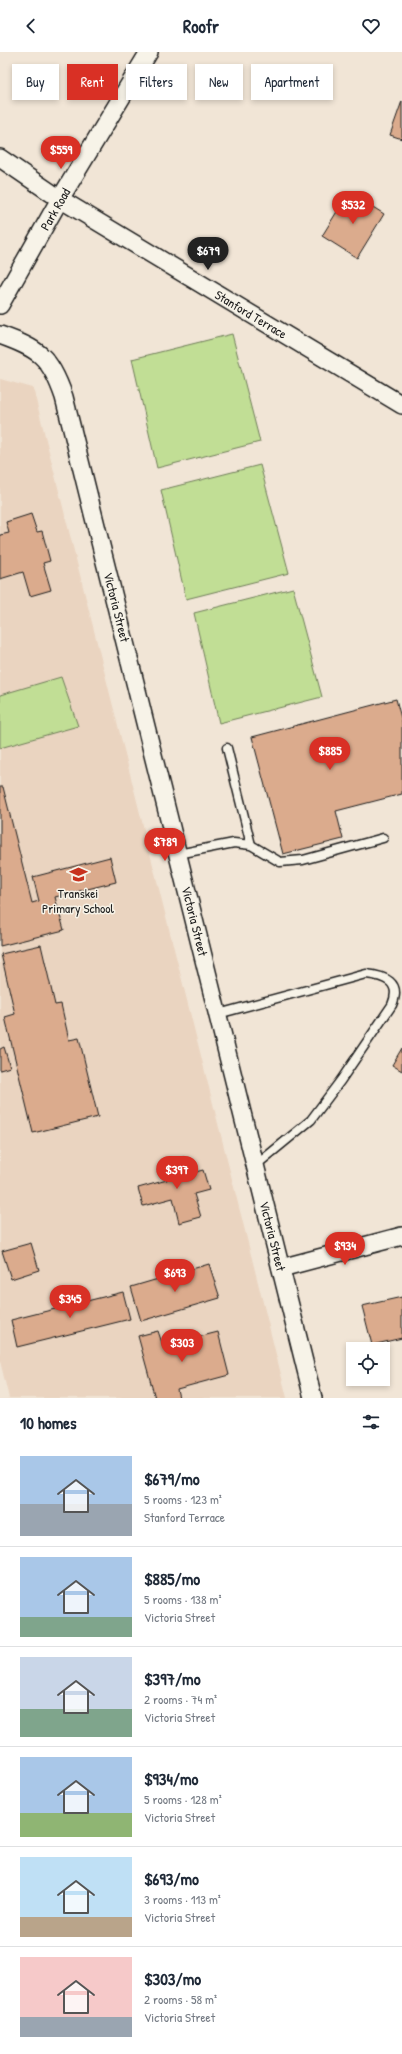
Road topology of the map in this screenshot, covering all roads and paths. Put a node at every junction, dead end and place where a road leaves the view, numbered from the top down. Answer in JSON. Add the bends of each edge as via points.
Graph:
{"nodes":[{"id":1,"x":149,"y":52,"type":"edge"},
{"id":2,"x":0,"y":158,"type":"edge"},
{"id":3,"x":60,"y":199,"type":"junction"},
{"id":4,"x":0,"y":305,"type":"edge"},
{"id":5,"x":0,"y":335,"type":"edge"},
{"id":6,"x":402,"y":405,"type":"edge"},
{"id":7,"x":226,"y":748,"type":"dead end"},
{"id":8,"x":383,"y":838,"type":"dead end"},
{"id":9,"x":251,"y":845,"type":"junction"},
{"id":10,"x":178,"y":854,"type":"junction"},
{"id":11,"x":218,"y":1014,"type":"junction"},
{"id":12,"x":255,"y":1166,"type":"junction"},
{"id":13,"x":402,"y":1236,"type":"edge"},
{"id":14,"x":281,"y":1268,"type":"junction"},
{"id":15,"x":313,"y":1398,"type":"edge"}],
"edges":[{"from":1,"to":3,"type":"street","name":"Park Road"},
{"from":2,"to":3,"type":"street","name":"Stanford Terrace"},
{"from":3,"to":4,"type":"street","name":"Park Road"},
{"from":3,"to":6,"type":"street","name":"Stanford Terrace"},
{"from":5,"to":10,"type":"street","name":"Victoria Street","via":[[23,343],[40,353],[60,384]]},
{"from":7,"to":9,"type":"lane"},
{"from":8,"to":9,"type":"lane","via":[[304,860],[280,862]]},
{"from":9,"to":10,"type":"lane","via":[[234,843]]},
{"from":10,"to":11,"type":"street","name":"Victoria Street"},
{"from":11,"to":12,"type":"street","name":"Victoria Street"},
{"from":11,"to":12,"type":"lane","via":[[366,974],[391,980],[396,986],[396,998],[392,1005],[311,1120]]},
{"from":12,"to":14,"type":"street","name":"Victoria Street"},
{"from":13,"to":14,"type":"street"},
{"from":14,"to":15,"type":"street","name":"Victoria Street"}]}
